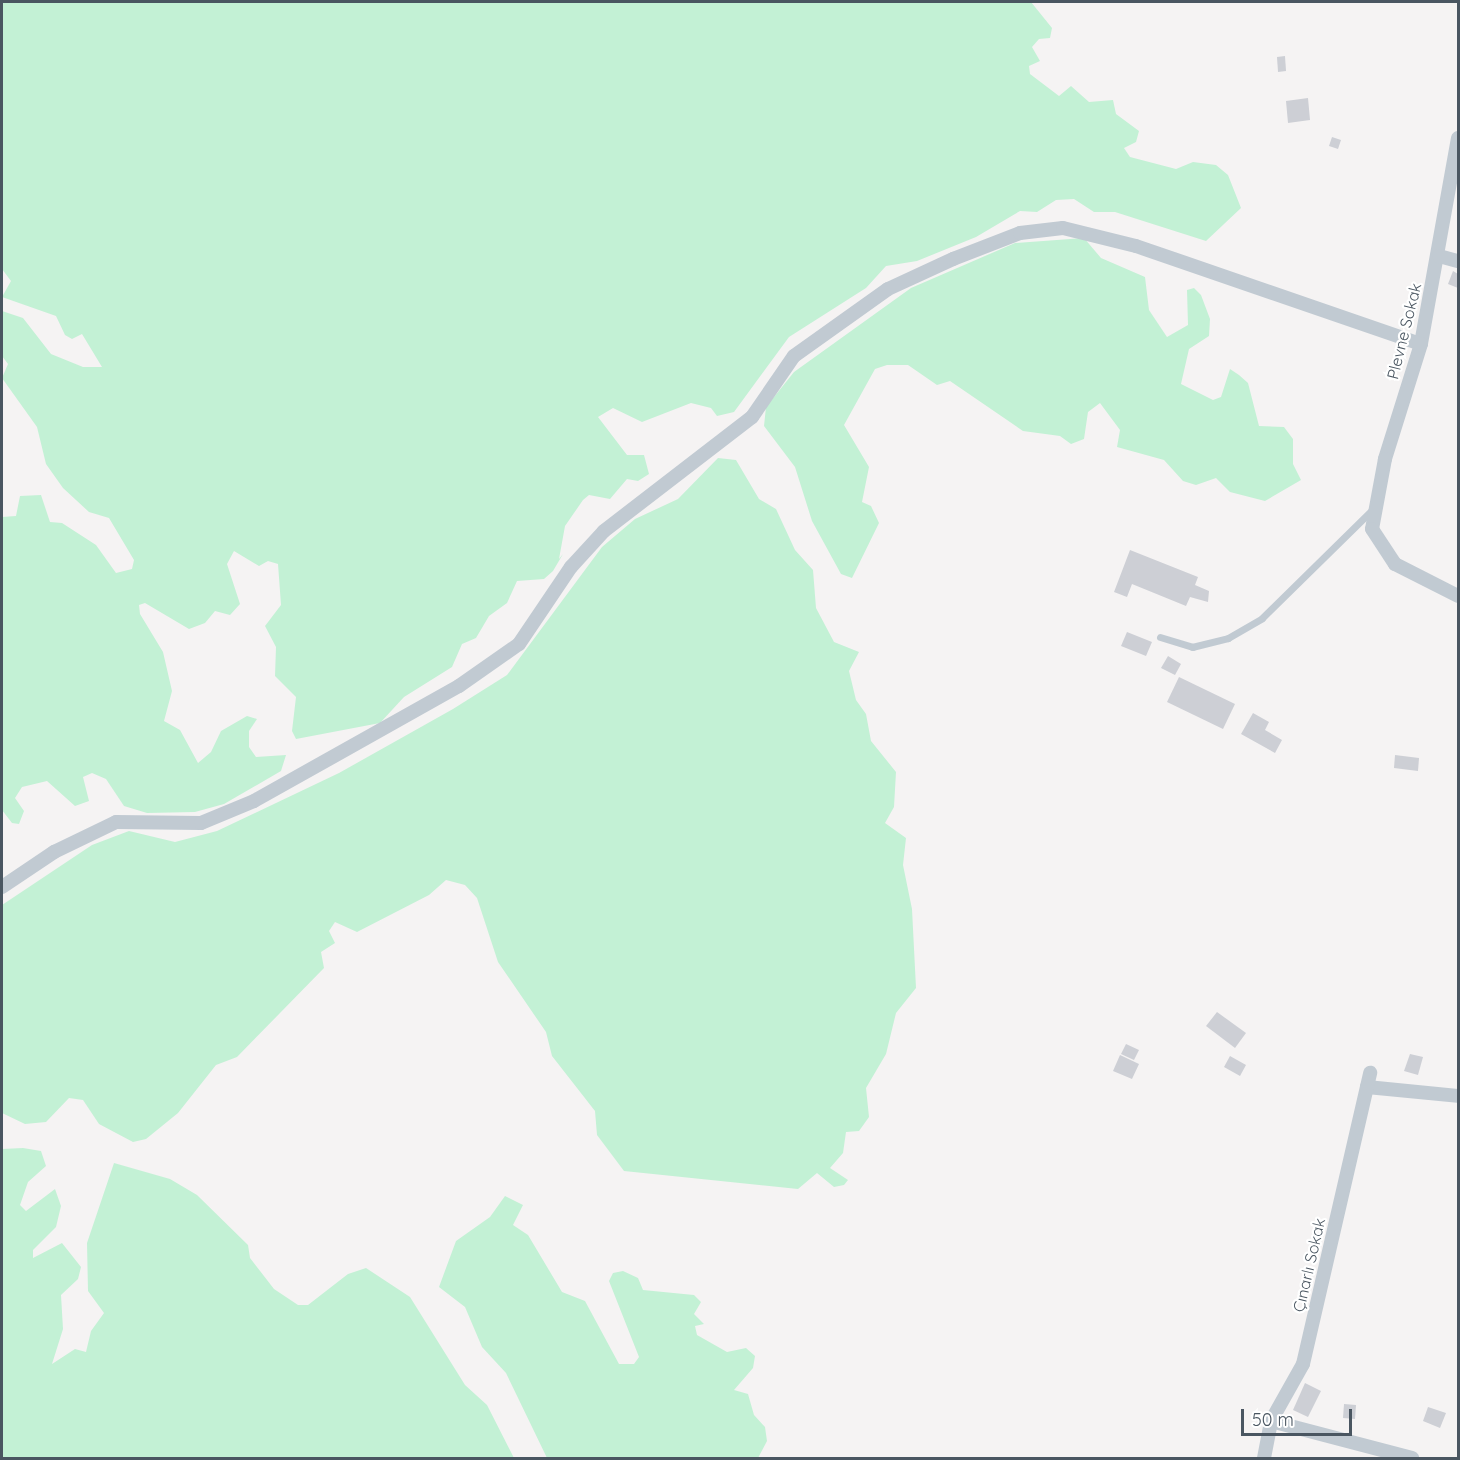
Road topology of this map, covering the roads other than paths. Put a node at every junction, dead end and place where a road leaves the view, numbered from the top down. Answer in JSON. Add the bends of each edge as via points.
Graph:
{"nodes":[{"id":1,"x":1458,"y":138,"type":"edge"},
{"id":2,"x":1439,"y":256,"type":"junction"},
{"id":3,"x":1458,"y":261,"type":"edge"},
{"id":4,"x":1421,"y":344,"type":"junction"},
{"id":5,"x":1376,"y":507,"type":"junction"},
{"id":6,"x":1458,"y":596,"type":"edge"},
{"id":7,"x":1160,"y":637,"type":"dead end"},
{"id":8,"x":2,"y":887,"type":"edge"},
{"id":9,"x":1458,"y":1096,"type":"edge"},
{"id":10,"x":1271,"y":1421,"type":"junction"},
{"id":11,"x":1264,"y":1458,"type":"edge"},
{"id":12,"x":1412,"y":1458,"type":"edge"}],
"edges":[{"from":1,"to":2,"type":"street","name":"Plevne Sokak"},
{"from":2,"to":3,"type":"street"},
{"from":2,"to":4,"type":"street","name":"Plevne Sokak"},
{"from":4,"to":5,"type":"street","name":"Plevne Sokak"},
{"from":4,"to":8,"type":"street","via":[[1136,246],[1063,228],[1020,233],[888,290],[794,356],[752,417],[604,531],[571,567],[519,644],[459,686],[254,801],[201,823],[116,822],[54,852]]},
{"from":5,"to":6,"type":"street","name":"Plevne Sokak","via":[[1372,529],[1395,564]]},
{"from":5,"to":7,"type":"lane","via":[[1262,618],[1228,639],[1192,647]]},
{"from":9,"to":10,"type":"street","name":"Çınarlı Sokak","via":[[1369,1080],[1303,1364]]},
{"from":10,"to":11,"type":"street","name":"Çınarlı Sokak"},
{"from":10,"to":12,"type":"street"}]}
